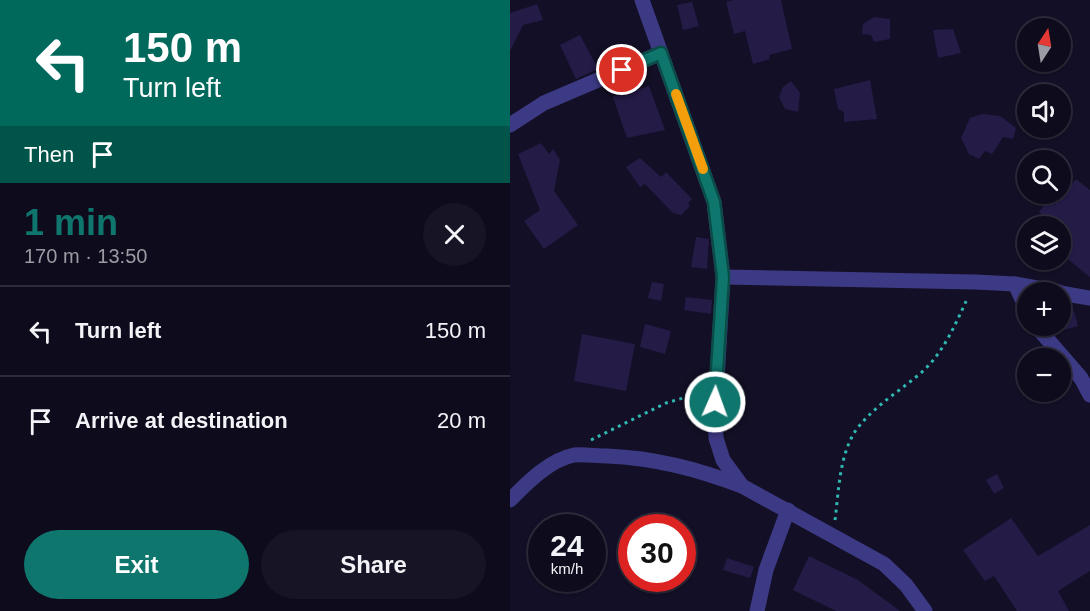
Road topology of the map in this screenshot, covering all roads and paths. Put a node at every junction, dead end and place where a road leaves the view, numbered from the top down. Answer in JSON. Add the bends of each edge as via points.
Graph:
{"nodes":[{"id":1,"x":642,"y":0,"type":"edge"},
{"id":2,"x":661,"y":53,"type":"junction"},
{"id":3,"x":510,"y":124,"type":"edge"},
{"id":4,"x":723,"y":277,"type":"junction"},
{"id":5,"x":975,"y":282,"type":"junction"},
{"id":6,"x":1014,"y":284,"type":"junction"},
{"id":7,"x":1017,"y":285,"type":"edge"},
{"id":8,"x":1017,"y":290,"type":"edge"},
{"id":9,"x":1071,"y":295,"type":"edge"},
{"id":10,"x":1090,"y":298,"type":"edge"},
{"id":11,"x":1044,"y":336,"type":"edge"},
{"id":12,"x":716,"y":389,"type":"junction"},
{"id":13,"x":1090,"y":395,"type":"edge"},
{"id":14,"x":574,"y":455,"type":"junction"},
{"id":15,"x":742,"y":486,"type":"junction"},
{"id":16,"x":510,"y":500,"type":"edge"},
{"id":17,"x":788,"y":510,"type":"junction"},
{"id":18,"x":833,"y":536,"type":"junction"},
{"id":19,"x":757,"y":611,"type":"edge"},
{"id":20,"x":925,"y":611,"type":"edge"}],
"edges":[{"from":1,"to":2,"type":"street"},
{"from":2,"to":3,"type":"street","via":[[544,103]]},
{"from":2,"to":4,"type":"street","via":[[714,202]]},
{"from":4,"to":5,"type":"street"},
{"from":4,"to":12,"type":"street"},
{"from":5,"to":6,"type":"street"},
{"from":5,"to":18,"type":"path","via":[[952,333],[924,370],[876,408],[855,431],[842,463]]},
{"from":6,"to":7,"type":"street"},
{"from":6,"to":8,"type":"street"},
{"from":9,"to":10,"type":"street"},
{"from":11,"to":13,"type":"street","via":[[1081,378]]},
{"from":12,"to":14,"type":"path","via":[[666,403],[594,438]]},
{"from":12,"to":15,"type":"street","via":[[716,438],[723,460]]},
{"from":14,"to":15,"type":"street","via":[[640,457],[692,467]]},
{"from":14,"to":16,"type":"street","via":[[555,463]]},
{"from":15,"to":17,"type":"street"},
{"from":17,"to":18,"type":"street"},
{"from":17,"to":19,"type":"street","via":[[766,570]]},
{"from":18,"to":20,"type":"street","via":[[884,564]]}]}
